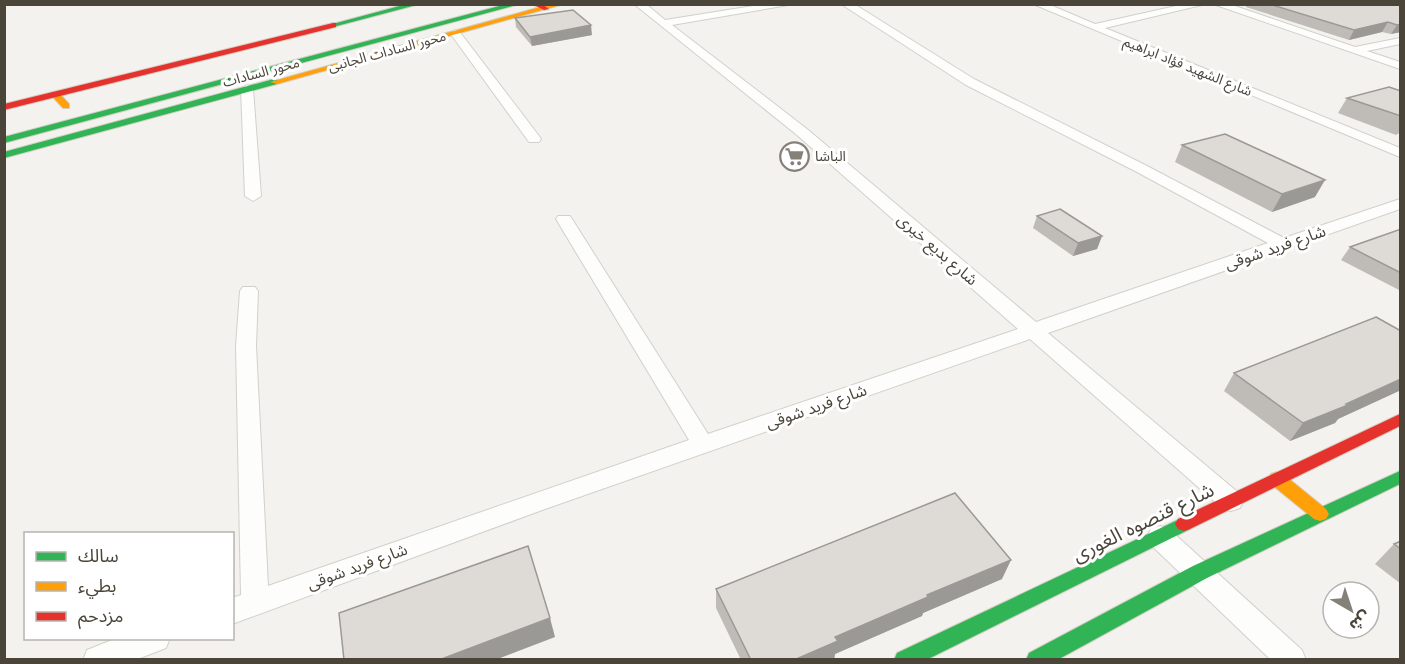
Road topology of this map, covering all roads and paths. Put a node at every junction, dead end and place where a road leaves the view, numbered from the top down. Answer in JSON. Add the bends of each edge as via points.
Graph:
{"nodes":[{"id":1,"x":417,"y":4,"type":"edge"},
{"id":2,"x":464,"y":4,"type":"edge"},
{"id":3,"x":517,"y":4,"type":"edge"},
{"id":4,"x":561,"y":4,"type":"edge"},
{"id":5,"x":639,"y":4,"type":"edge"},
{"id":6,"x":789,"y":4,"type":"edge"},
{"id":7,"x":846,"y":4,"type":"edge"},
{"id":8,"x":1038,"y":4,"type":"edge"},
{"id":9,"x":1201,"y":4,"type":"edge"},
{"id":10,"x":1218,"y":4,"type":"edge"},
{"id":11,"x":540,"y":7,"type":"edge"},
{"id":12,"x":663,"y":23,"type":"junction"},
{"id":13,"x":1094,"y":27,"type":"junction"},
{"id":14,"x":454,"y":33,"type":"junction"},
{"id":15,"x":1401,"y":41,"type":"edge"},
{"id":16,"x":1354,"y":50,"type":"junction"},
{"id":17,"x":1401,"y":66,"type":"edge"},
{"id":18,"x":247,"y":88,"type":"junction"},
{"id":19,"x":56,"y":94,"type":"junction"},
{"id":20,"x":66,"y":106,"type":"junction"},
{"id":21,"x":4,"y":107,"type":"edge"},
{"id":22,"x":15,"y":119,"type":"dead end"},
{"id":23,"x":1338,"y":127,"type":"junction"},
{"id":24,"x":534,"y":139,"type":"dead end"},
{"id":25,"x":4,"y":140,"type":"edge"},
{"id":26,"x":1401,"y":145,"type":"edge"},
{"id":27,"x":1401,"y":153,"type":"edge"},
{"id":28,"x":4,"y":155,"type":"edge"},
{"id":29,"x":253,"y":196,"type":"dead end"},
{"id":30,"x":1401,"y":204,"type":"edge"},
{"id":31,"x":564,"y":219,"type":"dead end"},
{"id":32,"x":1282,"y":244,"type":"junction"},
{"id":33,"x":249,"y":291,"type":"dead end"},
{"id":34,"x":1032,"y":332,"type":"junction"},
{"id":35,"x":1401,"y":420,"type":"edge"},
{"id":36,"x":703,"y":444,"type":"junction"},
{"id":37,"x":1401,"y":477,"type":"edge"},
{"id":38,"x":1277,"y":478,"type":"junction"},
{"id":39,"x":1231,"y":501,"type":"junction"},
{"id":40,"x":1320,"y":514,"type":"junction"},
{"id":41,"x":1160,"y":537,"type":"junction"},
{"id":42,"x":1200,"y":572,"type":"junction"},
{"id":43,"x":255,"y":603,"type":"junction"},
{"id":44,"x":234,"y":610,"type":"edge"},
{"id":45,"x":153,"y":640,"type":"edge"},
{"id":46,"x":97,"y":660,"type":"edge"},
{"id":47,"x":904,"y":660,"type":"edge"},
{"id":48,"x":1036,"y":660,"type":"edge"},
{"id":49,"x":1292,"y":660,"type":"edge"}],
"edges":[{"from":1,"to":19,"type":"street"},
{"from":2,"to":20,"type":"street","name":"محور السادات"},
{"from":3,"to":25,"type":"street","name":"محور السادات"},
{"from":4,"to":11,"type":"street","name":"محور السادات الجانبى"},
{"from":5,"to":12,"type":"street","name":"شارع بديع خيرى"},
{"from":6,"to":12,"type":"street"},
{"from":7,"to":32,"type":"street","via":[[977,86]]},
{"from":8,"to":13,"type":"street","name":"شارع الشهيد فؤاد ابراهيم"},
{"from":9,"to":13,"type":"street"},
{"from":10,"to":16,"type":"street"},
{"from":11,"to":14,"type":"street","name":"محور السادات الجانبى"},
{"from":12,"to":34,"type":"street","name":"شارع بديع خيرى","via":[[802,132]]},
{"from":13,"to":23,"type":"street","name":"شارع الشهيد فؤاد ابراهيم"},
{"from":14,"to":18,"type":"street","name":"محور السادات الجانبى"},
{"from":14,"to":24,"type":"street"},
{"from":15,"to":16,"type":"street"},
{"from":16,"to":17,"type":"street"},
{"from":18,"to":28,"type":"street","name":"محور السادات الجانبى"},
{"from":18,"to":29,"type":"street"},
{"from":19,"to":20,"type":"street"},
{"from":19,"to":21,"type":"street"},
{"from":20,"to":22,"type":"street","name":"محور السادات"},
{"from":23,"to":26,"type":"street","name":"شارع الشهيد فؤاد ابراهيم"},
{"from":23,"to":27,"type":"street","name":"شارع الشهيد فؤاد ابراهيم"},
{"from":30,"to":32,"type":"street","name":"شارع فريد شوقى"},
{"from":31,"to":36,"type":"street"},
{"from":32,"to":34,"type":"street","name":"شارع فريد شوقى"},
{"from":33,"to":43,"type":"street","via":[[246,346]]},
{"from":34,"to":36,"type":"street","name":"شارع فريد شوقى"},
{"from":34,"to":39,"type":"street","name":"شارع بديع خيرى"},
{"from":35,"to":38,"type":"street","name":"شارع قنصوه الغورى"},
{"from":36,"to":43,"type":"street","name":"شارع فريد شوقى"},
{"from":37,"to":40,"type":"street"},
{"from":38,"to":39,"type":"street","name":"شارع قنصوه الغورى"},
{"from":38,"to":40,"type":"street"},
{"from":39,"to":41,"type":"street","name":"شارع قنصوه الغورى"},
{"from":40,"to":42,"type":"street"},
{"from":41,"to":42,"type":"street"},
{"from":41,"to":47,"type":"street","name":"شارع قنصوه الغورى"},
{"from":42,"to":48,"type":"street"},
{"from":42,"to":49,"type":"street"},
{"from":43,"to":44,"type":"street","name":"شارع فريد شوقى"},
{"from":45,"to":46,"type":"street"}]}
